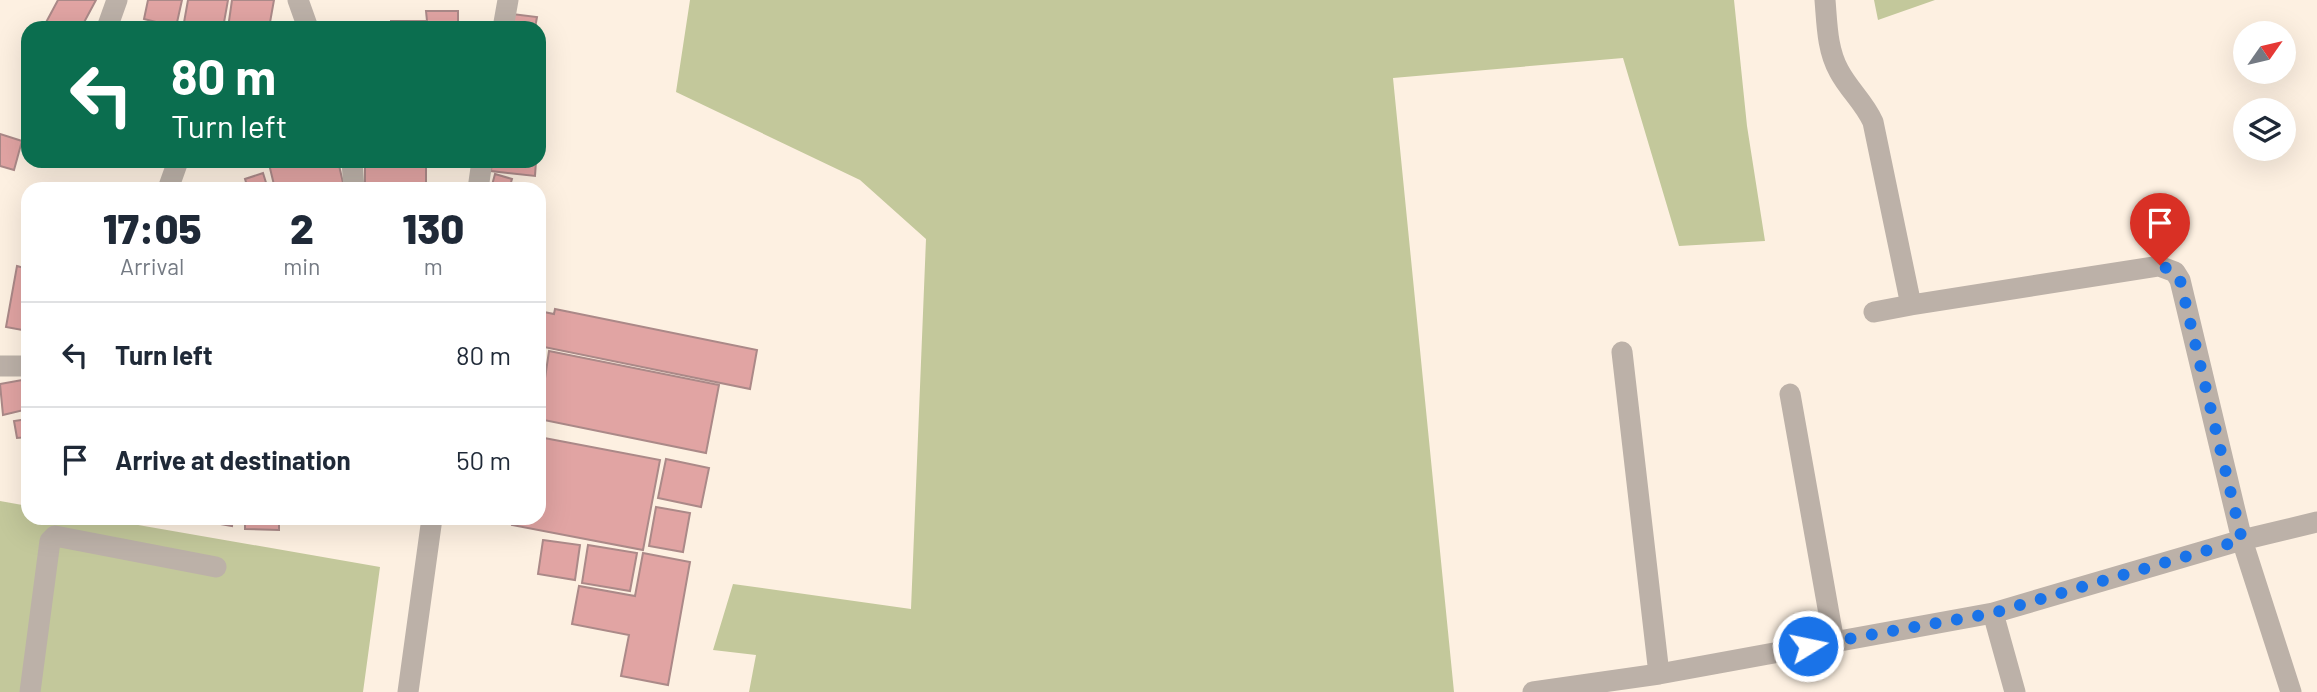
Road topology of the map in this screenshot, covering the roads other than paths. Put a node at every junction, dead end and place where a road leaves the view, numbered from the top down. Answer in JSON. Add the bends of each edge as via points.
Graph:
{"nodes":[{"id":1,"x":117,"y":0,"type":"edge"},
{"id":2,"x":298,"y":0,"type":"edge"},
{"id":3,"x":508,"y":0,"type":"edge"},
{"id":4,"x":1825,"y":0,"type":"edge"},
{"id":5,"x":110,"y":21,"type":"edge"},
{"id":6,"x":306,"y":21,"type":"edge"},
{"id":7,"x":504,"y":21,"type":"edge"},
{"id":8,"x":1910,"y":304,"type":"junction"},
{"id":9,"x":1874,"y":312,"type":"dead end"},
{"id":10,"x":1622,"y":352,"type":"dead end"},
{"id":11,"x":0,"y":366,"type":"edge"},
{"id":12,"x":21,"y":366,"type":"edge"},
{"id":13,"x":1790,"y":394,"type":"dead end"},
{"id":14,"x":2317,"y":522,"type":"edge"},
{"id":15,"x":431,"y":525,"type":"edge"},
{"id":16,"x":2242,"y":540,"type":"junction"},
{"id":17,"x":216,"y":567,"type":"dead end"},
{"id":18,"x":1993,"y":613,"type":"junction"},
{"id":19,"x":1834,"y":642,"type":"junction"},
{"id":20,"x":1659,"y":674,"type":"junction"},
{"id":21,"x":30,"y":692,"type":"edge"},
{"id":22,"x":408,"y":692,"type":"edge"},
{"id":23,"x":1533,"y":692,"type":"edge"},
{"id":24,"x":2015,"y":692,"type":"edge"},
{"id":25,"x":2291,"y":692,"type":"edge"}],
"edges":[{"from":1,"to":5,"type":"street"},
{"from":2,"to":6,"type":"street"},
{"from":3,"to":7,"type":"street"},
{"from":4,"to":8,"type":"street","via":[[1833,58],[1873,122]]},
{"from":8,"to":9,"type":"street"},
{"from":8,"to":16,"type":"street","via":[[2160,265],[2175,272]]},
{"from":10,"to":20,"type":"street"},
{"from":11,"to":12,"type":"street"},
{"from":13,"to":19,"type":"street"},
{"from":14,"to":16,"type":"street"},
{"from":15,"to":22,"type":"street"},
{"from":16,"to":18,"type":"street"},
{"from":16,"to":25,"type":"street"},
{"from":17,"to":21,"type":"street","via":[[55,536],[50,541]]},
{"from":18,"to":19,"type":"street"},
{"from":18,"to":24,"type":"street"},
{"from":19,"to":20,"type":"street"},
{"from":20,"to":23,"type":"street"}]}
